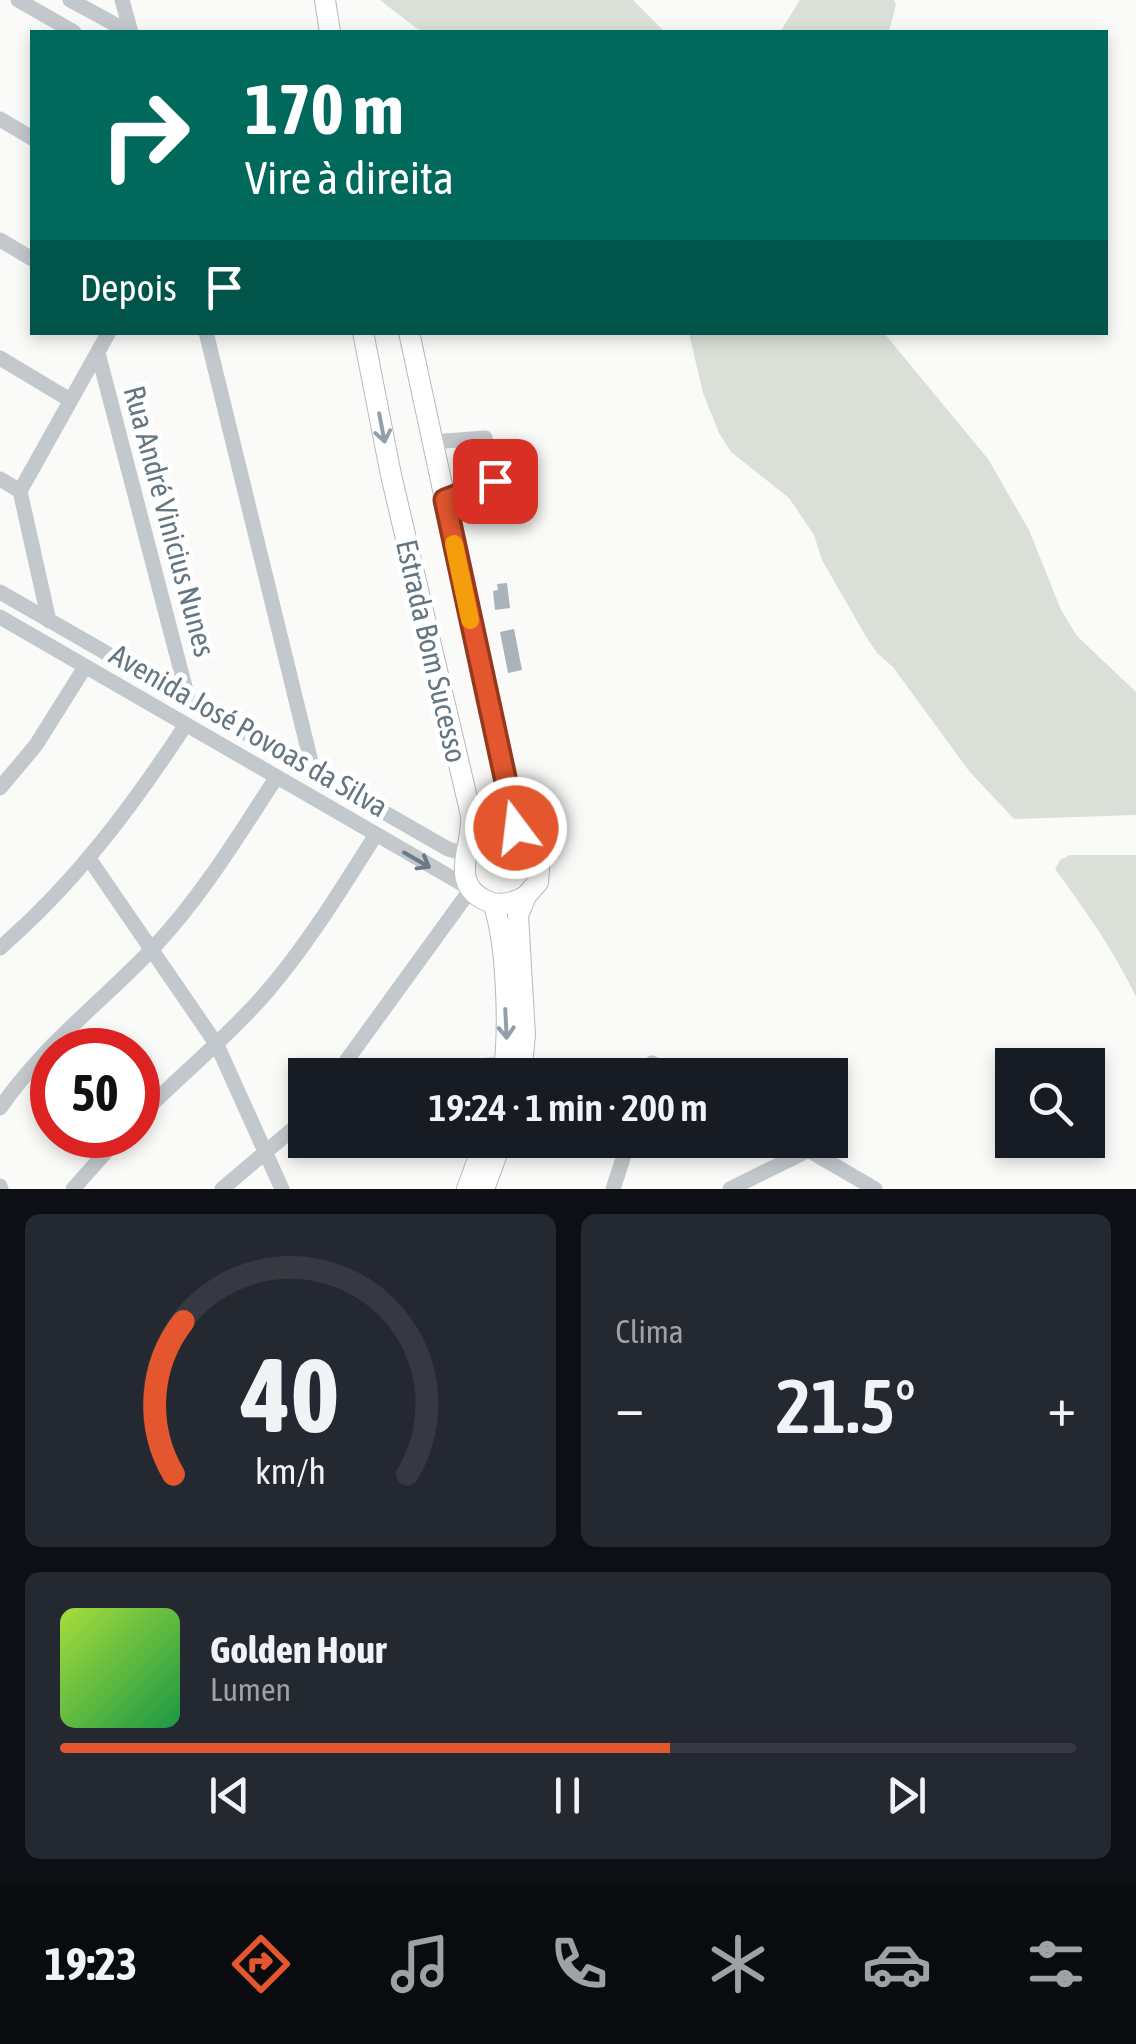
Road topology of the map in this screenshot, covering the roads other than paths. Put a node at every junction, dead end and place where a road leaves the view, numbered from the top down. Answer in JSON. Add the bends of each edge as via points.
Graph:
{"nodes":[{"id":1,"x":18,"y":0,"type":"edge"},
{"id":2,"x":70,"y":0,"type":"edge"},
{"id":3,"x":122,"y":0,"type":"edge"},
{"id":4,"x":325,"y":0,"type":"edge"},
{"id":5,"x":70,"y":30,"type":"edge"},
{"id":6,"x":126,"y":30,"type":"edge"},
{"id":7,"x":130,"y":30,"type":"edge"},
{"id":8,"x":330,"y":30,"type":"edge"},
{"id":9,"x":0,"y":120,"type":"edge"},
{"id":10,"x":30,"y":137,"type":"edge"},
{"id":11,"x":0,"y":240,"type":"edge"},
{"id":12,"x":30,"y":258,"type":"edge"},
{"id":13,"x":107,"y":335,"type":"edge"},
{"id":14,"x":207,"y":335,"type":"edge"},
{"id":15,"x":364,"y":335,"type":"edge"},
{"id":16,"x":410,"y":335,"type":"edge"},
{"id":17,"x":98,"y":353,"type":"junction"},
{"id":18,"x":0,"y":358,"type":"edge"},
{"id":19,"x":70,"y":400,"type":"junction"},
{"id":20,"x":432,"y":442,"type":"junction"},
{"id":21,"x":0,"y":479,"type":"edge"},
{"id":22,"x":20,"y":492,"type":"junction"},
{"id":23,"x":445,"y":500,"type":"junction"},
{"id":24,"x":0,"y":592,"type":"edge"},
{"id":25,"x":0,"y":617,"type":"edge"},
{"id":26,"x":49,"y":621,"type":"junction"},
{"id":27,"x":85,"y":667,"type":"junction"},
{"id":28,"x":189,"y":702,"type":"junction"},
{"id":29,"x":185,"y":726,"type":"junction"},
{"id":30,"x":314,"y":774,"type":"junction"},
{"id":31,"x":276,"y":778,"type":"junction"},
{"id":32,"x":0,"y":788,"type":"edge"},
{"id":33,"x":516,"y":828,"type":"junction"},
{"id":34,"x":375,"y":836,"type":"junction"},
{"id":35,"x":468,"y":848,"type":"junction"},
{"id":36,"x":90,"y":860,"type":"junction"},
{"id":37,"x":471,"y":889,"type":"junction"},
{"id":38,"x":526,"y":896,"type":"junction"},
{"id":39,"x":493,"y":903,"type":"junction"},
{"id":40,"x":0,"y":948,"type":"edge"},
{"id":41,"x":153,"y":948,"type":"junction"},
{"id":42,"x":512,"y":967,"type":"junction"},
{"id":43,"x":216,"y":1045,"type":"junction"},
{"id":44,"x":348,"y":1058,"type":"edge"},
{"id":45,"x":510,"y":1058,"type":"edge"},
{"id":46,"x":160,"y":1097,"type":"edge"},
{"id":47,"x":0,"y":1108,"type":"edge"},
{"id":48,"x":288,"y":1134,"type":"edge"},
{"id":49,"x":267,"y":1150,"type":"junction"},
{"id":50,"x":101,"y":1158,"type":"edge"},
{"id":51,"x":479,"y":1158,"type":"edge"},
{"id":52,"x":489,"y":1158,"type":"edge"},
{"id":53,"x":623,"y":1158,"type":"edge"},
{"id":54,"x":794,"y":1158,"type":"edge"},
{"id":55,"x":823,"y":1158,"type":"edge"},
{"id":56,"x":468,"y":1188,"type":"edge"},
{"id":57,"x":73,"y":1189,"type":"edge"},
{"id":58,"x":222,"y":1189,"type":"edge"},
{"id":59,"x":282,"y":1189,"type":"edge"},
{"id":60,"x":614,"y":1189,"type":"edge"},
{"id":61,"x":730,"y":1189,"type":"edge"},
{"id":62,"x":875,"y":1189,"type":"edge"}],
"edges":[{"from":1,"to":5,"type":"street"},
{"from":2,"to":6,"type":"street"},
{"from":3,"to":7,"type":"street"},
{"from":4,"to":8,"type":"main road"},
{"from":9,"to":10,"type":"street"},
{"from":11,"to":12,"type":"street"},
{"from":13,"to":17,"type":"street"},
{"from":14,"to":30,"type":"street"},
{"from":15,"to":35,"type":"main road","name":"Estrada Bom Sucesso","one_way":true,"via":[[471,815]]},
{"from":16,"to":20,"type":"main road"},
{"from":17,"to":19,"type":"street"},
{"from":17,"to":28,"type":"street","name":"Rua André Vinicius Nunes"},
{"from":18,"to":19,"type":"street"},
{"from":19,"to":22,"type":"street"},
{"from":20,"to":23,"type":"main road"},
{"from":20,"to":23,"type":"street","via":[[484,438],[493,460],[495,481]]},
{"from":21,"to":22,"type":"street"},
{"from":22,"to":26,"type":"street"},
{"from":23,"to":33,"type":"main road"},
{"from":24,"to":26,"type":"street","name":"Avenida José Povoas da Silva"},
{"from":25,"to":27,"type":"street","name":"Avenida José Povoas da Silva"},
{"from":26,"to":28,"type":"street","name":"Avenida José Povoas da Silva"},
{"from":27,"to":29,"type":"street","name":"Avenida José Povoas da Silva"},
{"from":27,"to":32,"type":"street"},
{"from":28,"to":30,"type":"street","name":"Avenida José Povoas da Silva"},
{"from":29,"to":31,"type":"street","name":"Avenida José Povoas da Silva"},
{"from":29,"to":36,"type":"street"},
{"from":30,"to":35,"type":"street","name":"Avenida José Povoas da Silva","via":[[448,849]]},
{"from":31,"to":34,"type":"street","name":"Avenida José Povoas da Silva"},
{"from":31,"to":41,"type":"street","via":[[197,897]]},
{"from":33,"to":35,"type":"main road","via":[[486,829]]},
{"from":33,"to":38,"type":"main road","via":[[537,846],[542,864]]},
{"from":34,"to":37,"type":"street","name":"Avenida José Povoas da Silva","one_way":true},
{"from":34,"to":43,"type":"street","via":[[320,923]]},
{"from":35,"to":37,"type":"main road","name":"Estrada Bom Sucesso","via":[[463,866]]},
{"from":36,"to":40,"type":"street"},
{"from":36,"to":41,"type":"street"},
{"from":37,"to":39,"type":"main road"},
{"from":37,"to":44,"type":"street"},
{"from":38,"to":39,"type":"main road"},
{"from":38,"to":42,"type":"main road"},
{"from":39,"to":42,"type":"main road"},
{"from":41,"to":43,"type":"street"},
{"from":41,"to":47,"type":"street","via":[[51,1043]]},
{"from":42,"to":45,"type":"main road"},
{"from":43,"to":46,"type":"street"},
{"from":43,"to":49,"type":"street"},
{"from":48,"to":49,"type":"street"},
{"from":49,"to":58,"type":"street"},
{"from":49,"to":59,"type":"street"},
{"from":50,"to":57,"type":"street"},
{"from":51,"to":56,"type":"main road"},
{"from":52,"to":56,"type":"main road"},
{"from":53,"to":60,"type":"street"},
{"from":54,"to":61,"type":"street"},
{"from":55,"to":62,"type":"street"}]}
